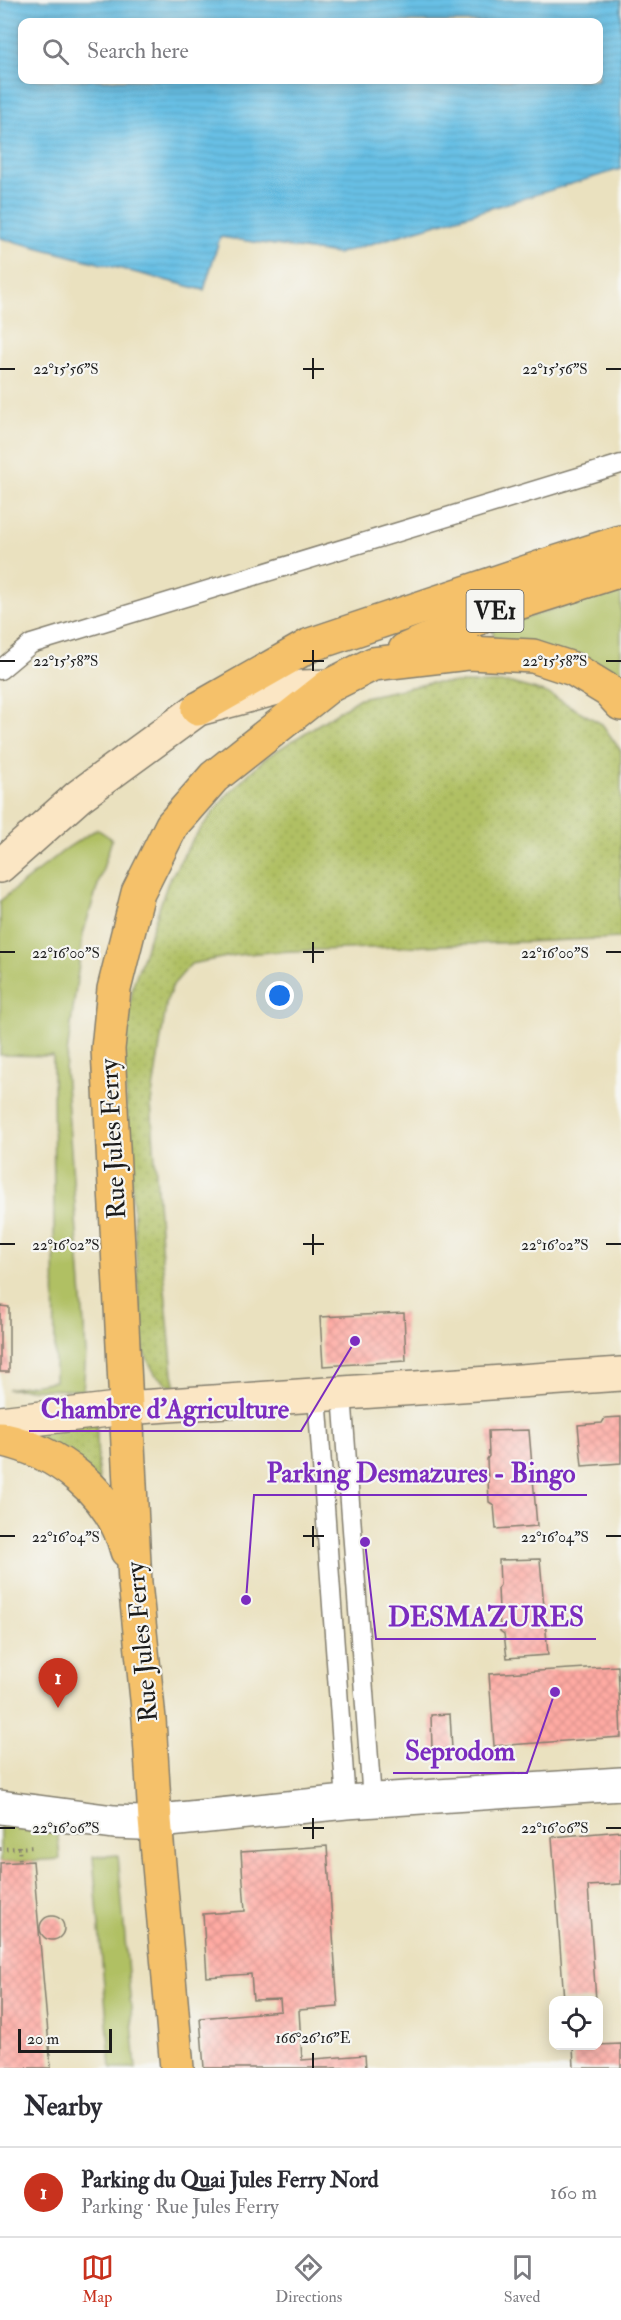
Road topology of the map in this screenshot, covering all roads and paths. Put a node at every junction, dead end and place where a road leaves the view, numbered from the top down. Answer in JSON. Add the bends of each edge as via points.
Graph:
{"nodes":[{"id":1,"x":621,"y":464,"type":"edge"},
{"id":2,"x":621,"y":543,"type":"edge"},
{"id":3,"x":621,"y":570,"type":"edge"},
{"id":4,"x":373,"y":664,"type":"junction"},
{"id":5,"x":0,"y":670,"type":"edge"},
{"id":6,"x":329,"y":686,"type":"junction"},
{"id":7,"x":621,"y":704,"type":"edge"},
{"id":8,"x":198,"y":709,"type":"junction"},
{"id":9,"x":0,"y":866,"type":"edge"},
{"id":10,"x":621,"y":1374,"type":"edge"},
{"id":11,"x":329,"y":1394,"type":"junction"},
{"id":12,"x":125,"y":1408,"type":"junction"},
{"id":13,"x":0,"y":1423,"type":"edge"},
{"id":14,"x":0,"y":1439,"type":"edge"},
{"id":15,"x":135,"y":1583,"type":"junction"},
{"id":16,"x":621,"y":1784,"type":"edge"},
{"id":17,"x":359,"y":1801,"type":"junction"},
{"id":18,"x":0,"y":1807,"type":"edge"},
{"id":19,"x":155,"y":1820,"type":"junction"},
{"id":20,"x":177,"y":2068,"type":"edge"}],
"edges":[{"from":1,"to":5,"type":"lane","via":[[31,644]]},
{"from":2,"to":8,"type":"main road","via":[[310,645]]},
{"from":3,"to":4,"type":"main road","number":"VE1","via":[[502,608]]},
{"from":4,"to":6,"type":"main road","name":"Rue Jules Ferry"},
{"from":4,"to":7,"type":"main road","via":[[468,653],[533,656],[573,669],[609,691]]},
{"from":6,"to":8,"type":"main road","via":[[277,688]]},
{"from":6,"to":12,"type":"main road","name":"Rue Jules Ferry","via":[[214,777],[172,825],[138,893],[114,989],[108,1049]]},
{"from":8,"to":9,"type":"main road","via":[[80,796]]},
{"from":10,"to":11,"type":"main road"},
{"from":11,"to":12,"type":"main road"},
{"from":11,"to":17,"type":"lane"},
{"from":11,"to":17,"type":"lane"},
{"from":12,"to":13,"type":"main road"},
{"from":12,"to":15,"type":"main road","name":"Rue Jules Ferry"},
{"from":14,"to":15,"type":"main road","via":[[45,1454],[93,1490],[117,1522]]},
{"from":15,"to":19,"type":"main road","name":"Rue Jules Ferry"},
{"from":16,"to":17,"type":"street"},
{"from":17,"to":19,"type":"street"},
{"from":18,"to":19,"type":"street","via":[[114,1822]]},
{"from":19,"to":20,"type":"main road","name":"Rue Jules Ferry"}]}
